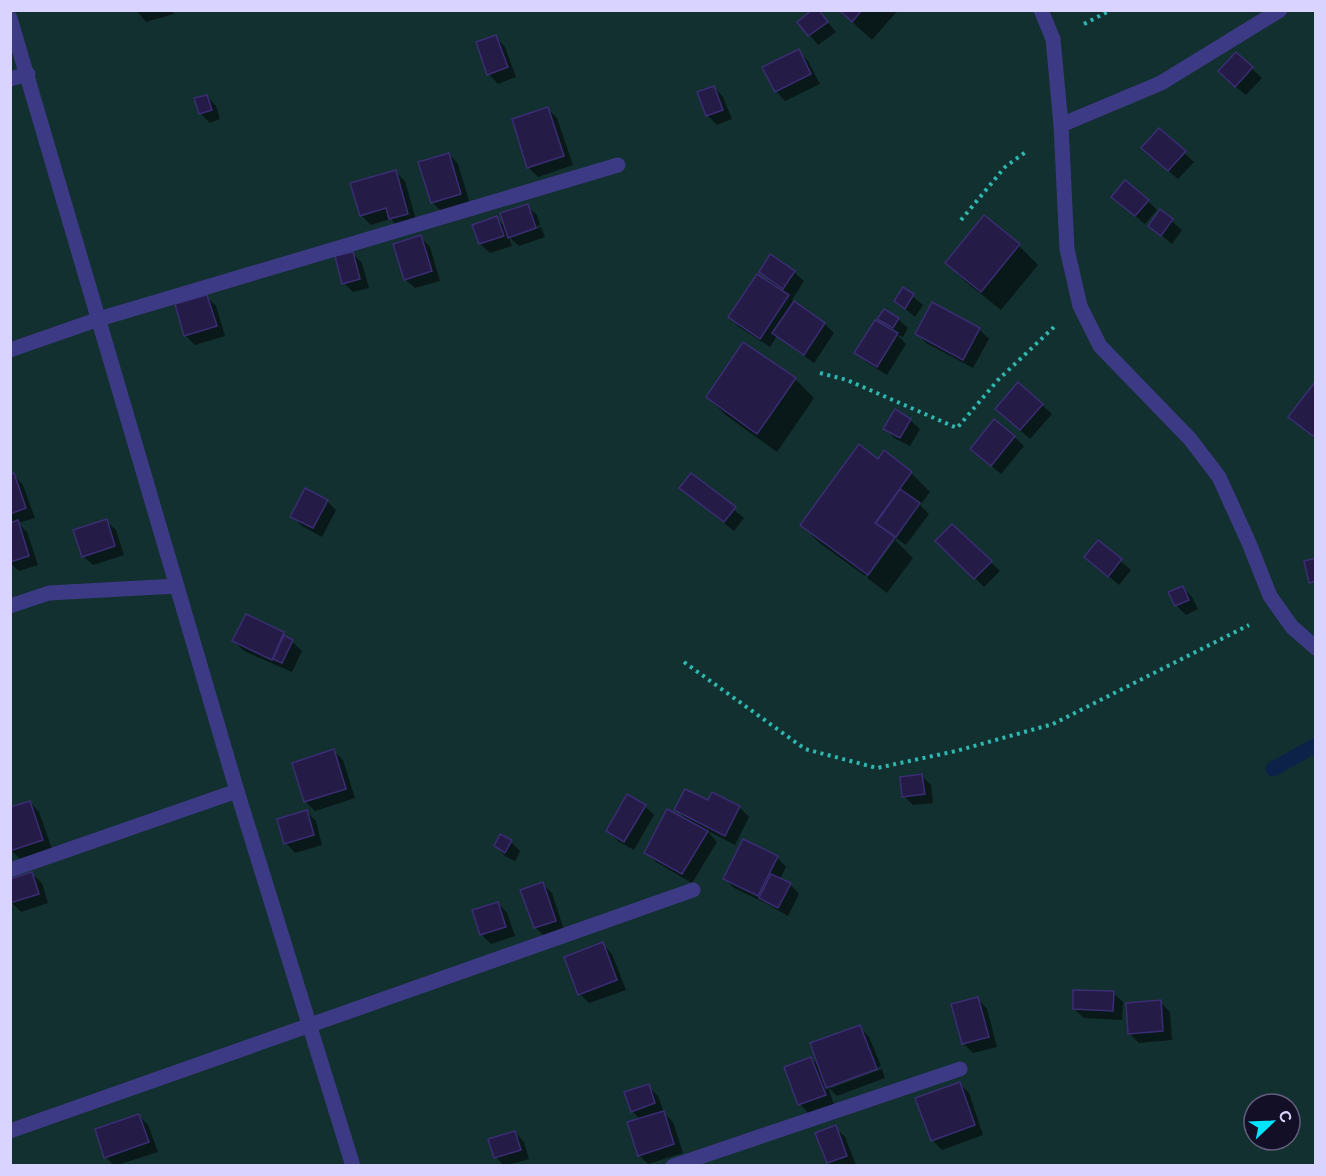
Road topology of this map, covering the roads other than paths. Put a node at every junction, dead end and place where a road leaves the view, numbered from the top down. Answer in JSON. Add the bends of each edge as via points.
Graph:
{"nodes":[{"id":1,"x":1041,"y":10,"type":"edge"},
{"id":2,"x":1280,"y":10,"type":"edge"},
{"id":3,"x":10,"y":18,"type":"edge"},
{"id":4,"x":28,"y":74,"type":"junction"},
{"id":5,"x":10,"y":79,"type":"edge"},
{"id":6,"x":1061,"y":125,"type":"junction"},
{"id":7,"x":618,"y":165,"type":"dead end"},
{"id":8,"x":99,"y":319,"type":"junction"},
{"id":9,"x":10,"y":350,"type":"edge"},
{"id":10,"x":177,"y":586,"type":"junction"},
{"id":11,"x":10,"y":606,"type":"edge"},
{"id":12,"x":1316,"y":648,"type":"edge"},
{"id":13,"x":237,"y":791,"type":"junction"},
{"id":14,"x":10,"y":870,"type":"edge"},
{"id":15,"x":693,"y":890,"type":"dead end"},
{"id":16,"x":311,"y":1025,"type":"junction"},
{"id":17,"x":960,"y":1069,"type":"dead end"},
{"id":18,"x":10,"y":1131,"type":"edge"},
{"id":19,"x":353,"y":1166,"type":"edge"},
{"id":20,"x":673,"y":1166,"type":"edge"}],
"edges":[{"from":1,"to":6,"type":"street","via":[[1053,39]]},
{"from":2,"to":6,"type":"street","via":[[1161,83]]},
{"from":3,"to":4,"type":"street"},
{"from":4,"to":5,"type":"street"},
{"from":4,"to":8,"type":"street"},
{"from":6,"to":12,"type":"street","via":[[1067,249],[1080,306],[1100,346],[1190,439],[1219,477],[1270,596],[1292,627]]},
{"from":7,"to":8,"type":"street"},
{"from":8,"to":9,"type":"street"},
{"from":8,"to":10,"type":"street"},
{"from":10,"to":11,"type":"street","via":[[49,592]]},
{"from":10,"to":13,"type":"street"},
{"from":13,"to":14,"type":"street"},
{"from":13,"to":16,"type":"street"},
{"from":15,"to":16,"type":"street"},
{"from":16,"to":18,"type":"street"},
{"from":16,"to":19,"type":"street"},
{"from":17,"to":20,"type":"street"}]}
